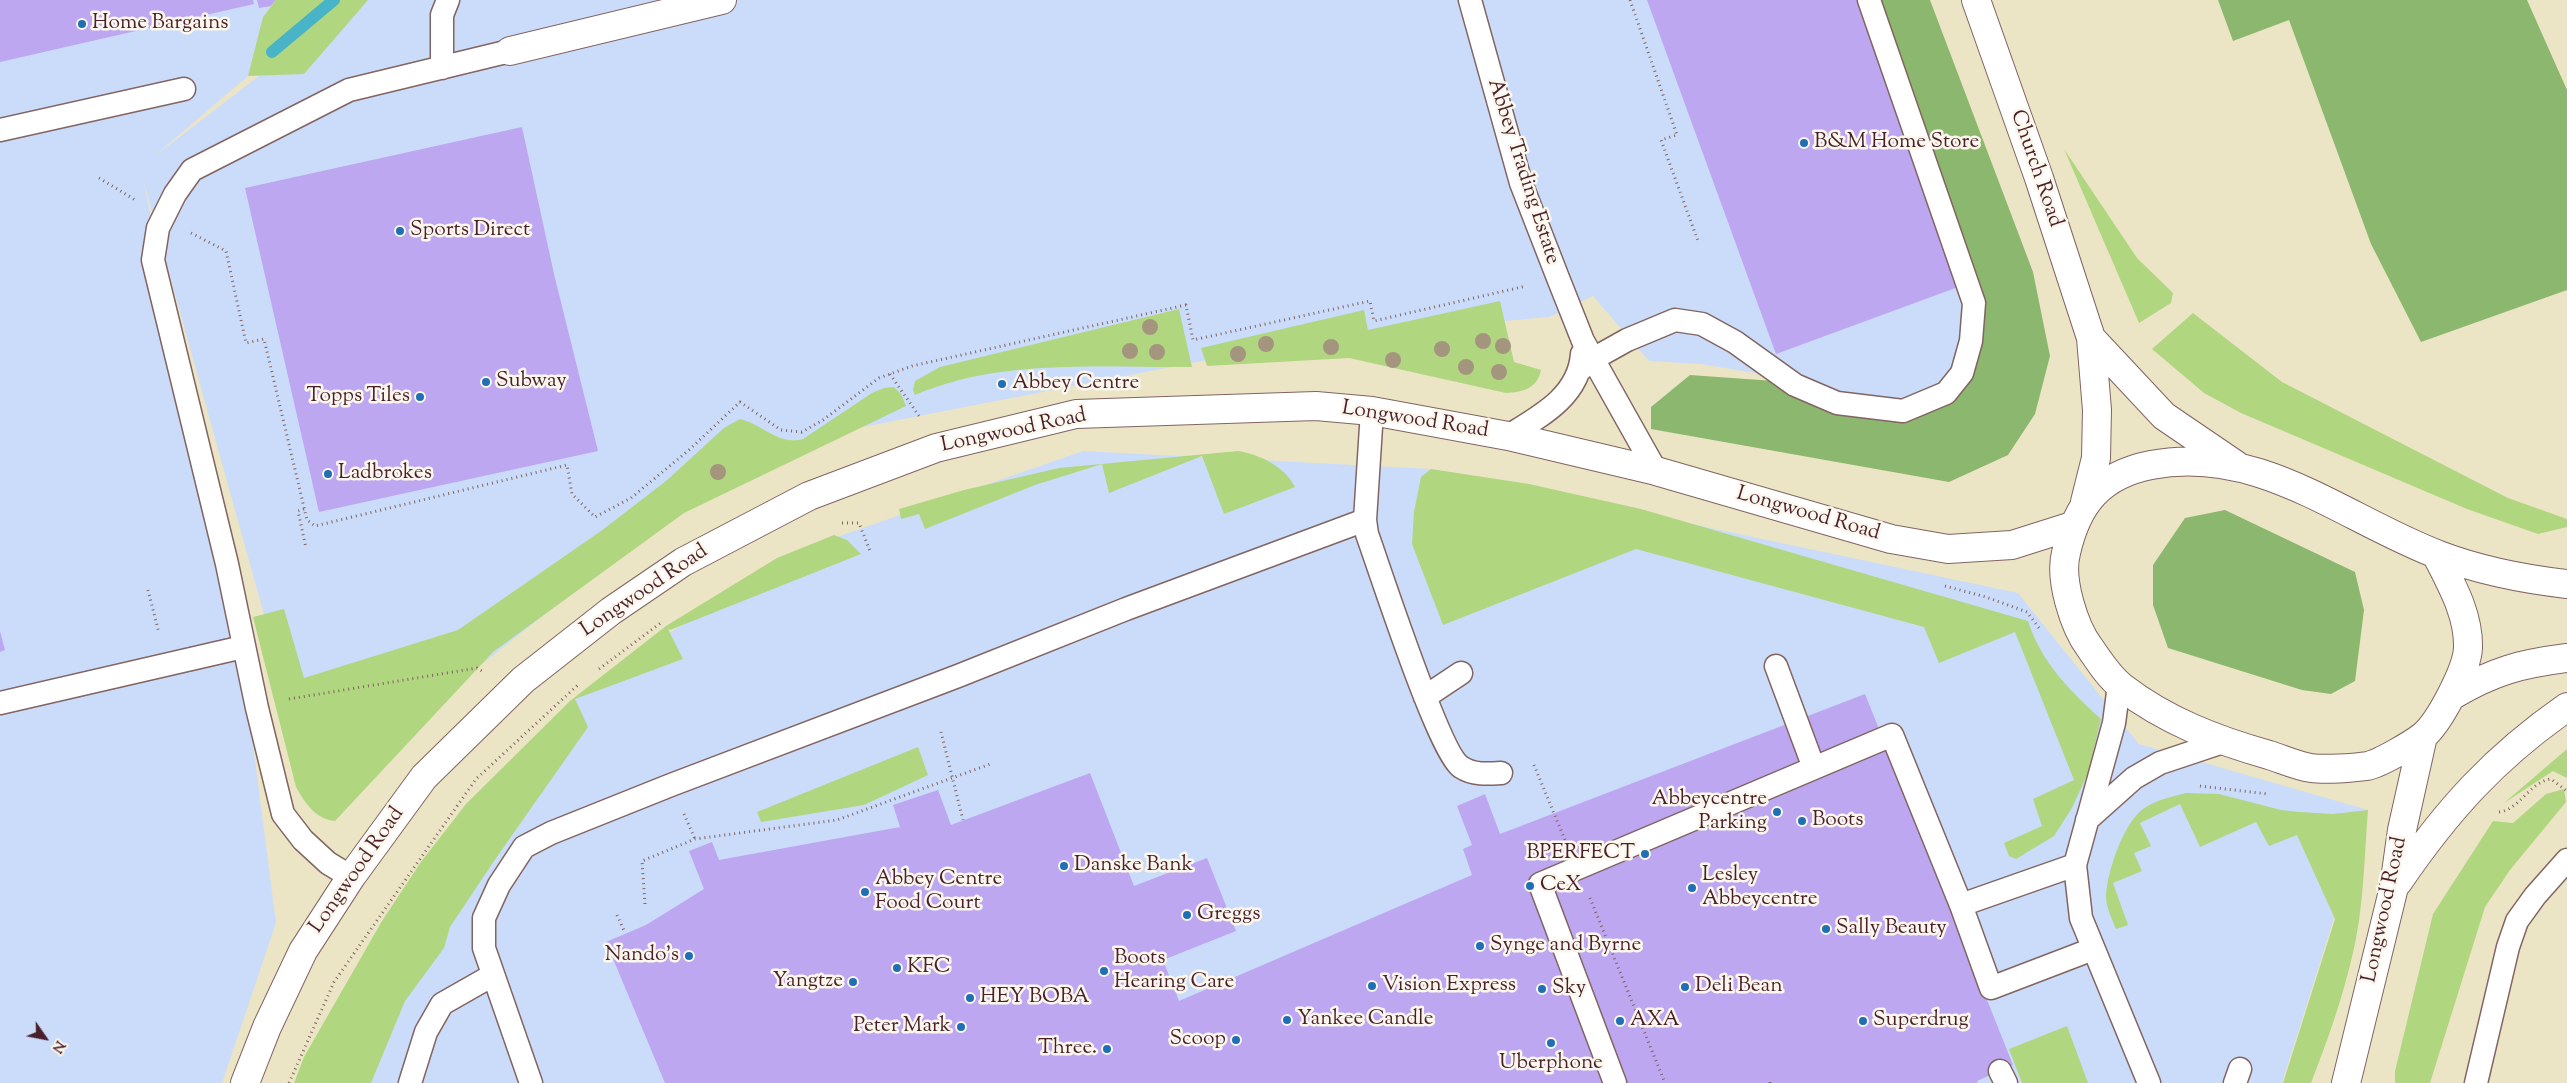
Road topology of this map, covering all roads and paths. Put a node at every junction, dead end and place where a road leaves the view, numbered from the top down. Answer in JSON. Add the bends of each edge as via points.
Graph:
{"nodes":[{"id":1,"x":448,"y":0,"type":"edge"},
{"id":2,"x":722,"y":0,"type":"edge"},
{"id":3,"x":1470,"y":0,"type":"edge"},
{"id":4,"x":1630,"y":0,"type":"edge"},
{"id":5,"x":1869,"y":0,"type":"edge"},
{"id":6,"x":1976,"y":0,"type":"edge"},
{"id":7,"x":510,"y":51,"type":"joint"},
{"id":8,"x":442,"y":68,"type":"junction"},
{"id":9,"x":184,"y":89,"type":"dead end"},
{"id":10,"x":0,"y":130,"type":"edge"},
{"id":11,"x":99,"y":178,"type":"dead end"},
{"id":12,"x":137,"y":201,"type":"dead end"},
{"id":13,"x":191,"y":233,"type":"dead end"},
{"id":14,"x":1698,"y":241,"type":"dead end"},
{"id":15,"x":1558,"y":278,"type":"junction"},
{"id":16,"x":2091,"y":338,"type":"junction"},
{"id":17,"x":1586,"y":356,"type":"junction"},
{"id":18,"x":890,"y":374,"type":"junction"},
{"id":19,"x":1372,"y":411,"type":"junction"},
{"id":20,"x":920,"y":416,"type":"dead end"},
{"id":21,"x":1508,"y":436,"type":"junction"},
{"id":22,"x":2239,"y":466,"type":"junction"},
{"id":23,"x":1656,"y":471,"type":"junction"},
{"id":24,"x":2085,"y":502,"type":"junction"},
{"id":25,"x":304,"y":509,"type":"junction"},
{"id":26,"x":1365,"y":520,"type":"junction"},
{"id":27,"x":833,"y":523,"type":"dead end"},
{"id":28,"x":2072,"y":526,"type":"junction"},
{"id":29,"x":306,"y":548,"type":"dead end"},
{"id":30,"x":870,"y":551,"type":"dead end"},
{"id":31,"x":2436,"y":554,"type":"junction"},
{"id":32,"x":2567,"y":584,"type":"edge"},
{"id":33,"x":1942,"y":585,"type":"dead end"},
{"id":34,"x":148,"y":590,"type":"dead end"},
{"id":35,"x":663,"y":622,"type":"dead end"},
{"id":36,"x":2044,"y":635,"type":"dead end"},
{"id":37,"x":160,"y":639,"type":"dead end"},
{"id":38,"x":243,"y":647,"type":"junction"},
{"id":39,"x":2567,"y":658,"type":"edge"},
{"id":40,"x":1776,"y":666,"type":"dead end"},
{"id":41,"x":483,"y":671,"type":"dead end"},
{"id":42,"x":1461,"y":673,"type":"dead end"},
{"id":43,"x":592,"y":674,"type":"dead end"},
{"id":44,"x":584,"y":679,"type":"dead end"},
{"id":45,"x":2119,"y":685,"type":"junction"},
{"id":46,"x":2453,"y":695,"type":"junction"},
{"id":47,"x":1425,"y":697,"type":"junction"},
{"id":48,"x":0,"y":704,"type":"edge"},
{"id":49,"x":2567,"y":707,"type":"edge"},
{"id":50,"x":257,"y":708,"type":"junction"},
{"id":51,"x":941,"y":732,"type":"dead end"},
{"id":52,"x":2424,"y":736,"type":"junction"},
{"id":53,"x":2223,"y":742,"type":"junction"},
{"id":54,"x":994,"y":763,"type":"dead end"},
{"id":55,"x":1534,"y":764,"type":"dead end"},
{"id":56,"x":1814,"y":768,"type":"junction"},
{"id":57,"x":1501,"y":773,"type":"dead end"},
{"id":58,"x":953,"y":776,"type":"junction"},
{"id":59,"x":2195,"y":786,"type":"dead end"},
{"id":60,"x":2567,"y":791,"type":"edge"},
{"id":61,"x":2274,"y":795,"type":"dead end"},
{"id":62,"x":2498,"y":812,"type":"dead end"},
{"id":63,"x":963,"y":820,"type":"dead end"},
{"id":64,"x":2086,"y":820,"type":"junction"},
{"id":65,"x":2567,"y":860,"type":"edge"},
{"id":66,"x":2075,"y":866,"type":"junction"},
{"id":67,"x":1577,"y":868,"type":"junction"},
{"id":68,"x":351,"y":877,"type":"junction"},
{"id":69,"x":2394,"y":887,"type":"junction"},
{"id":70,"x":645,"y":904,"type":"dead end"},
{"id":71,"x":1961,"y":905,"type":"junction"},
{"id":72,"x":617,"y":915,"type":"dead end"},
{"id":73,"x":625,"y":933,"type":"dead end"},
{"id":74,"x":2093,"y":949,"type":"junction"},
{"id":75,"x":494,"y":975,"type":"junction"},
{"id":76,"x":245,"y":1083,"type":"edge"},
{"id":77,"x":289,"y":1083,"type":"edge"},
{"id":78,"x":410,"y":1083,"type":"edge"},
{"id":79,"x":531,"y":1083,"type":"edge"},
{"id":80,"x":1615,"y":1083,"type":"edge"},
{"id":81,"x":1665,"y":1083,"type":"edge"},
{"id":82,"x":2149,"y":1083,"type":"edge"},
{"id":83,"x":2346,"y":1083,"type":"edge"},
{"id":84,"x":2476,"y":1083,"type":"edge"}],
"edges":[{"from":1,"to":8,"type":"lane","via":[[442,15]]},
{"from":2,"to":7,"type":"street"},
{"from":3,"to":15,"type":"lane","name":"Abbey Trading Estate","via":[[1522,183]]},
{"from":4,"to":14,"type":"path","via":[[1677,135],[1661,140]]},
{"from":5,"to":17,"type":"lane","via":[[1974,304],[1971,341],[1962,373],[1946,393],[1903,411],[1837,403],[1794,385],[1735,342],[1702,324],[1675,320]]},
{"from":6,"to":16,"type":"street","name":"Church Road"},
{"from":7,"to":8,"type":"lane"},
{"from":8,"to":38,"type":"lane","via":[[349,90],[192,170],[175,194],[158,228],[153,260],[227,564]]},
{"from":9,"to":10,"type":"lane"},
{"from":11,"to":12,"type":"path"},
{"from":13,"to":25,"type":"path","via":[[226,251],[246,343],[264,339]]},
{"from":15,"to":17,"type":"lane","name":"Abbey Trading Estate"},
{"from":15,"to":18,"type":"path","via":[[1374,321],[1370,300],[1193,340],[1186,305],[912,366]]},
{"from":16,"to":22,"type":"street","name":"Church Road","via":[[2164,416]]},
{"from":16,"to":24,"type":"street","name":"Church Road","via":[[2097,420],[2096,458]]},
{"from":17,"to":21,"type":"lane","via":[[1567,394]]},
{"from":17,"to":23,"type":"lane","name":"Abbey Trading Estate"},
{"from":18,"to":20,"type":"path"},
{"from":18,"to":25,"type":"path","via":[[879,378],[802,432],[781,430],[740,402],[631,498],[595,516],[572,494],[567,465],[315,526],[309,524]]},
{"from":19,"to":21,"type":"street","name":"Longwood Road"},
{"from":19,"to":26,"type":"lane"},
{"from":19,"to":68,"type":"street","name":"Longwood Road","via":[[1316,406],[1076,414],[936,448],[810,496],[683,562],[611,611],[523,680],[424,777]]},
{"from":21,"to":23,"type":"street","name":"Longwood Road"},
{"from":22,"to":24,"type":"street","via":[[2179,460],[2133,469],[2110,480]]},
{"from":22,"to":31,"type":"street","via":[[2292,485]]},
{"from":23,"to":28,"type":"street","name":"Longwood Road","via":[[1891,539],[1948,549],[2012,546]]},
{"from":24,"to":28,"type":"street"},
{"from":25,"to":29,"type":"path","via":[[298,511]]},
{"from":26,"to":47,"type":"lane","via":[[1367,534]]},
{"from":26,"to":75,"type":"lane","via":[[671,785],[524,847],[499,885],[484,918],[484,948]]},
{"from":27,"to":30,"type":"path","via":[[859,523]]},
{"from":28,"to":45,"type":"street","via":[[2064,559],[2068,592],[2080,635]]},
{"from":31,"to":32,"type":"street","via":[[2488,572]]},
{"from":31,"to":46,"type":"street","via":[[2466,623],[2468,651]]},
{"from":33,"to":36,"type":"path","via":[[2027,612]]},
{"from":34,"to":37,"type":"path"},
{"from":35,"to":43,"type":"path"},
{"from":38,"to":48,"type":"lane"},
{"from":38,"to":50,"type":"lane"},
{"from":39,"to":46,"type":"street","via":[[2529,663],[2483,677]]},
{"from":40,"to":56,"type":"lane"},
{"from":41,"to":50,"type":"path","via":[[477,668],[274,702]]},
{"from":42,"to":47,"type":"lane"},
{"from":44,"to":77,"type":"path","via":[[476,779],[334,982]]},
{"from":45,"to":53,"type":"street","via":[[2168,718]]},
{"from":45,"to":64,"type":"lane","via":[[2114,723]]},
{"from":46,"to":52,"type":"street"},
{"from":47,"to":57,"type":"lane","via":[[1448,752],[1460,766],[1482,775]]},
{"from":49,"to":69,"type":"street","via":[[2535,729],[2484,775],[2434,830]]},
{"from":50,"to":68,"type":"lane","via":[[283,814],[303,840],[328,863]]},
{"from":51,"to":58,"type":"path"},
{"from":52,"to":53,"type":"street","via":[[2370,766],[2312,768]]},
{"from":52,"to":69,"type":"street","name":"Longwood Road","via":[[2402,830]]},
{"from":53,"to":64,"type":"lane","via":[[2160,763],[2134,778]]},
{"from":54,"to":58,"type":"path"},
{"from":55,"to":67,"type":"path"},
{"from":56,"to":67,"type":"lane"},
{"from":56,"to":71,"type":"lane","via":[[1892,735]]},
{"from":58,"to":63,"type":"path"},
{"from":58,"to":70,"type":"path","via":[[837,820],[695,839],[642,861]]},
{"from":59,"to":61,"type":"path"},
{"from":60,"to":62,"type":"path","via":[[2551,779],[2542,780],[2508,811]]},
{"from":64,"to":66,"type":"lane"},
{"from":65,"to":84,"type":"lane","via":[[2517,922],[2508,947]]},
{"from":66,"to":71,"type":"lane"},
{"from":66,"to":74,"type":"lane","via":[[2081,918]]},
{"from":67,"to":80,"type":"lane","via":[[1540,884]]},
{"from":67,"to":81,"type":"path"},
{"from":68,"to":76,"type":"street","name":"Longwood Road","via":[[303,951]]},
{"from":69,"to":83,"type":"street","name":"Longwood Road"},
{"from":71,"to":74,"type":"lane","via":[[1990,988]]},
{"from":72,"to":73,"type":"path"},
{"from":74,"to":82,"type":"lane"},
{"from":75,"to":78,"type":"lane","via":[[442,1004],[426,1032]]},
{"from":75,"to":79,"type":"lane"}]}
